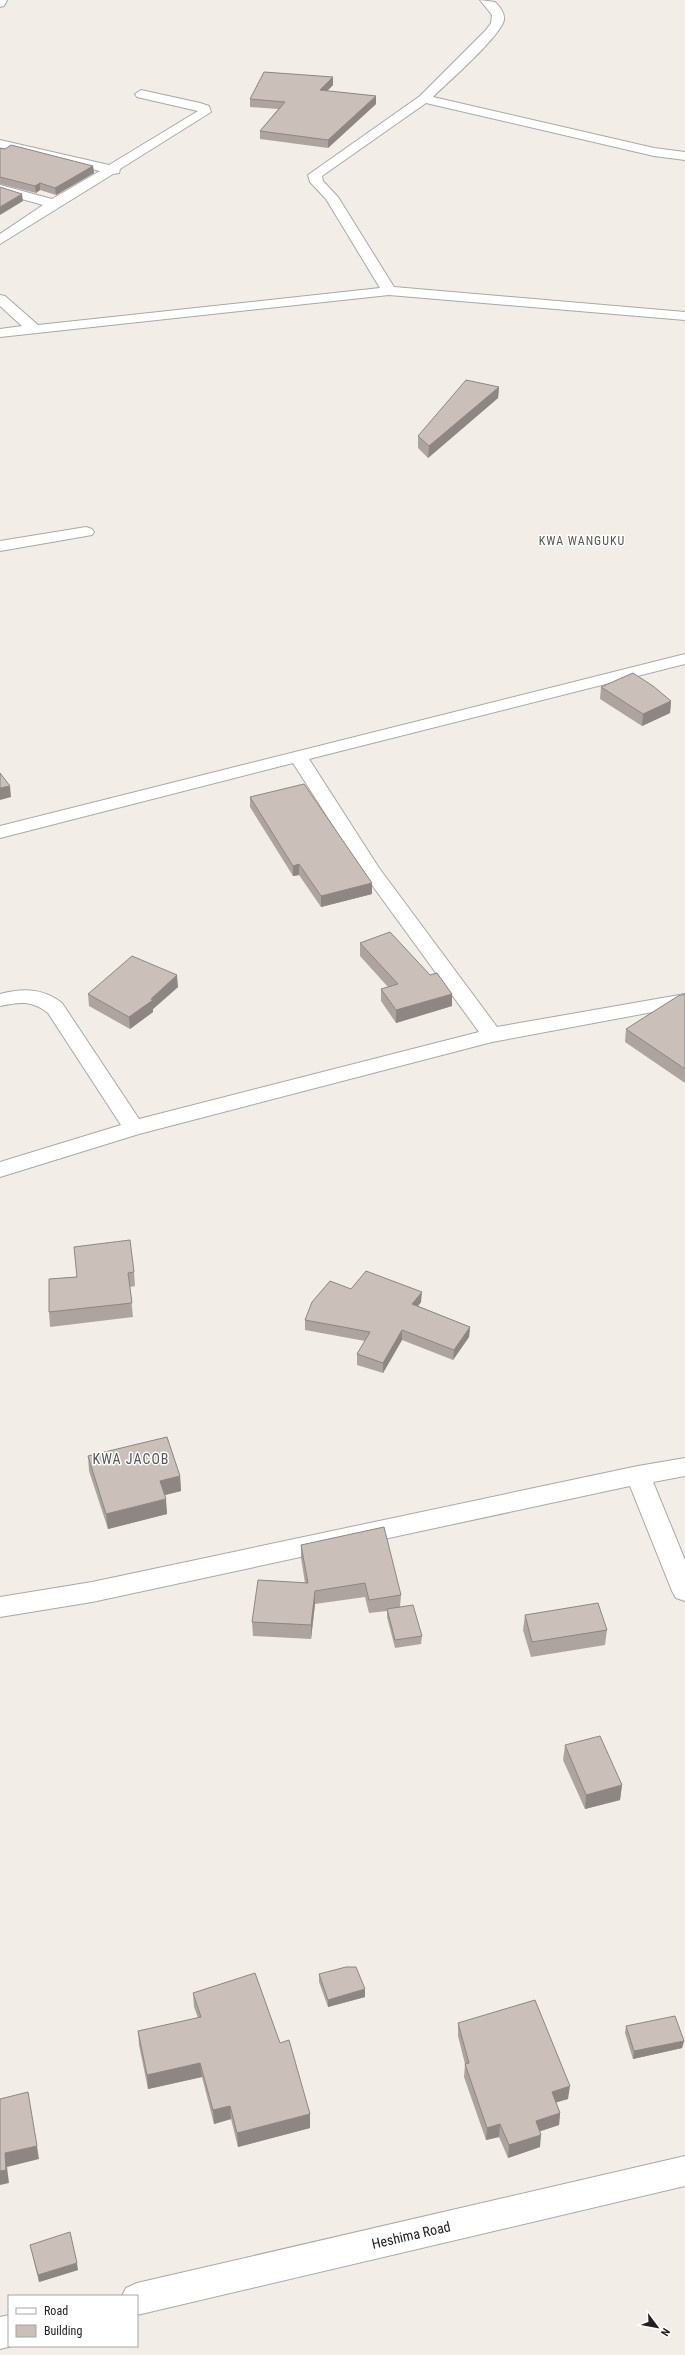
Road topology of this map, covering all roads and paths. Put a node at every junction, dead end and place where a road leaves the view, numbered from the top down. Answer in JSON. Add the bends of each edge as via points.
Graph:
{"nodes":[{"id":1,"x":1,"y":0,"type":"edge"},
{"id":2,"x":486,"y":0,"type":"edge"},
{"id":3,"x":0,"y":4,"type":"edge"},
{"id":4,"x":141,"y":94,"type":"dead end"},
{"id":5,"x":424,"y":99,"type":"junction"},
{"id":6,"x":0,"y":144,"type":"edge"},
{"id":7,"x":685,"y":156,"type":"edge"},
{"id":8,"x":114,"y":170,"type":"junction"},
{"id":9,"x":0,"y":189,"type":"edge"},
{"id":10,"x":54,"y":204,"type":"junction"},
{"id":11,"x":0,"y":240,"type":"edge"},
{"id":12,"x":389,"y":291,"type":"junction"},
{"id":13,"x":0,"y":299,"type":"edge"},
{"id":14,"x":685,"y":316,"type":"edge"},
{"id":15,"x":34,"y":328,"type":"junction"},
{"id":16,"x":0,"y":333,"type":"edge"},
{"id":17,"x":86,"y":532,"type":"dead end"},
{"id":18,"x":0,"y":546,"type":"edge"},
{"id":19,"x":685,"y":659,"type":"edge"},
{"id":20,"x":299,"y":758,"type":"junction"},
{"id":21,"x":0,"y":832,"type":"edge"},
{"id":22,"x":0,"y":1000,"type":"edge"},
{"id":23,"x":685,"y":1000,"type":"edge"},
{"id":24,"x":492,"y":1035,"type":"junction"},
{"id":25,"x":134,"y":1128,"type":"junction"},
{"id":26,"x":0,"y":1170,"type":"edge"},
{"id":27,"x":685,"y":1467,"type":"edge"},
{"id":28,"x":638,"y":1475,"type":"junction"},
{"id":29,"x":685,"y":1591,"type":"edge"},
{"id":30,"x":0,"y":1607,"type":"edge"},
{"id":31,"x":685,"y":2171,"type":"edge"},
{"id":32,"x":138,"y":2299,"type":"edge"}],
"edges":[{"from":1,"to":3,"type":"street"},
{"from":2,"to":5,"type":"street","via":[[495,8],[499,17],[498,24]]},
{"from":4,"to":8,"type":"street","via":[[196,106],[206,112]]},
{"from":5,"to":7,"type":"street","via":[[654,152]]},
{"from":5,"to":12,"type":"street","via":[[314,177],[331,197]]},
{"from":6,"to":8,"type":"street"},
{"from":8,"to":10,"type":"street"},
{"from":9,"to":10,"type":"street"},
{"from":10,"to":11,"type":"street"},
{"from":12,"to":14,"type":"street"},
{"from":12,"to":15,"type":"street"},
{"from":13,"to":15,"type":"street"},
{"from":15,"to":16,"type":"street"},
{"from":17,"to":18,"type":"street"},
{"from":19,"to":20,"type":"street"},
{"from":20,"to":21,"type":"street"},
{"from":20,"to":24,"type":"street","via":[[372,870]]},
{"from":22,"to":25,"type":"street","via":[[17,996],[45,998],[55,1008]]},
{"from":23,"to":24,"type":"street"},
{"from":24,"to":25,"type":"street"},
{"from":25,"to":26,"type":"street"},
{"from":27,"to":28,"type":"street"},
{"from":28,"to":29,"type":"street"},
{"from":28,"to":30,"type":"street","via":[[92,1592]]},
{"from":31,"to":32,"type":"street","name":"Heshima Road"}]}
